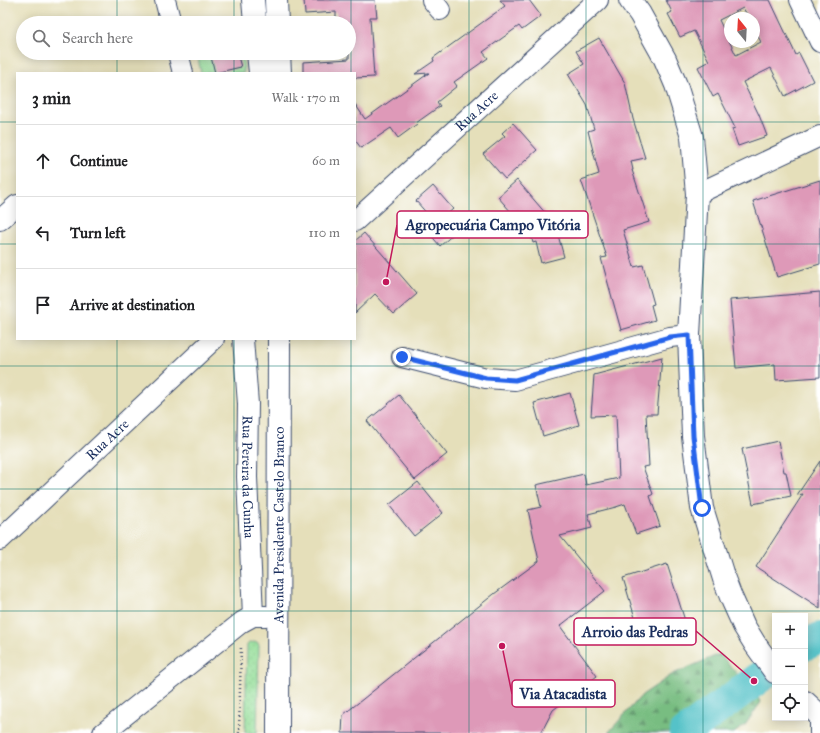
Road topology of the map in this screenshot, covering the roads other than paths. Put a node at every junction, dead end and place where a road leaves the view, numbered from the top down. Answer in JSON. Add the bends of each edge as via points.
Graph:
{"nodes":[{"id":1,"x":166,"y":0,"type":"edge"},
{"id":2,"x":253,"y":0,"type":"edge"},
{"id":3,"x":263,"y":0,"type":"edge"},
{"id":4,"x":276,"y":0,"type":"edge"},
{"id":5,"x":598,"y":0,"type":"edge"},
{"id":6,"x":630,"y":0,"type":"edge"},
{"id":7,"x":800,"y":0,"type":"edge"},
{"id":8,"x":169,"y":16,"type":"edge"},
{"id":9,"x":255,"y":16,"type":"edge"},
{"id":10,"x":264,"y":16,"type":"edge"},
{"id":11,"x":277,"y":16,"type":"edge"},
{"id":12,"x":820,"y":42,"type":"edge"},
{"id":13,"x":259,"y":60,"type":"edge"},
{"id":14,"x":268,"y":60,"type":"edge"},
{"id":15,"x":279,"y":60,"type":"edge"},
{"id":16,"x":260,"y":72,"type":"edge"},
{"id":17,"x":269,"y":72,"type":"edge"},
{"id":18,"x":280,"y":72,"type":"edge"},
{"id":19,"x":820,"y":136,"type":"edge"},
{"id":20,"x":697,"y":194,"type":"junction"},
{"id":21,"x":16,"y":206,"type":"edge"},
{"id":22,"x":0,"y":220,"type":"edge"},
{"id":23,"x":356,"y":220,"type":"edge"},
{"id":24,"x":689,"y":335,"type":"junction"},
{"id":25,"x":213,"y":340,"type":"edge"},
{"id":26,"x":243,"y":340,"type":"edge"},
{"id":27,"x":279,"y":340,"type":"edge"},
{"id":28,"x":402,"y":357,"type":"dead end"},
{"id":29,"x":0,"y":540,"type":"edge"},
{"id":30,"x":278,"y":617,"type":"junction"},
{"id":31,"x":247,"y":619,"type":"junction"},
{"id":32,"x":772,"y":668,"type":"edge"},
{"id":33,"x":808,"y":705,"type":"edge"},
{"id":34,"x":278,"y":710,"type":"junction"},
{"id":35,"x":820,"y":716,"type":"edge"},
{"id":36,"x":103,"y":733,"type":"edge"},
{"id":37,"x":271,"y":733,"type":"edge"},
{"id":38,"x":278,"y":733,"type":"edge"},
{"id":39,"x":820,"y":733,"type":"edge"}],
"edges":[{"from":1,"to":8,"type":"street"},
{"from":2,"to":9,"type":"main road"},
{"from":3,"to":10,"type":"main road"},
{"from":4,"to":11,"type":"main road"},
{"from":5,"to":23,"type":"street","name":"Rua Acre"},
{"from":6,"to":20,"type":"main road","via":[[655,38],[676,85],[692,137]]},
{"from":7,"to":12,"type":"street"},
{"from":13,"to":16,"type":"main road"},
{"from":14,"to":17,"type":"main road"},
{"from":15,"to":18,"type":"main road"},
{"from":19,"to":20,"type":"street"},
{"from":20,"to":24,"type":"main road"},
{"from":21,"to":22,"type":"street"},
{"from":24,"to":28,"type":"street","via":[[670,337],[515,380],[486,378]]},
{"from":24,"to":32,"type":"main road","via":[[693,436],[702,508],[731,598],[755,644]]},
{"from":25,"to":29,"type":"street","name":"Rua Acre"},
{"from":26,"to":31,"type":"street","name":"Rua Pereira da Cunha","via":[[248,404]]},
{"from":27,"to":30,"type":"main road","name":"Avenida Presidente Castelo Branco"},
{"from":30,"to":31,"type":"street"},
{"from":30,"to":34,"type":"main road","name":"Avenida Presidente Castelo Branco"},
{"from":31,"to":36,"type":"street"},
{"from":33,"to":35,"type":"main road"},
{"from":34,"to":37,"type":"main road","name":"Avenida Presidente Castelo Branco"},
{"from":34,"to":38,"type":"main road","name":"Avenida Presidente Castelo Branco"},
{"from":35,"to":39,"type":"street"}]}
